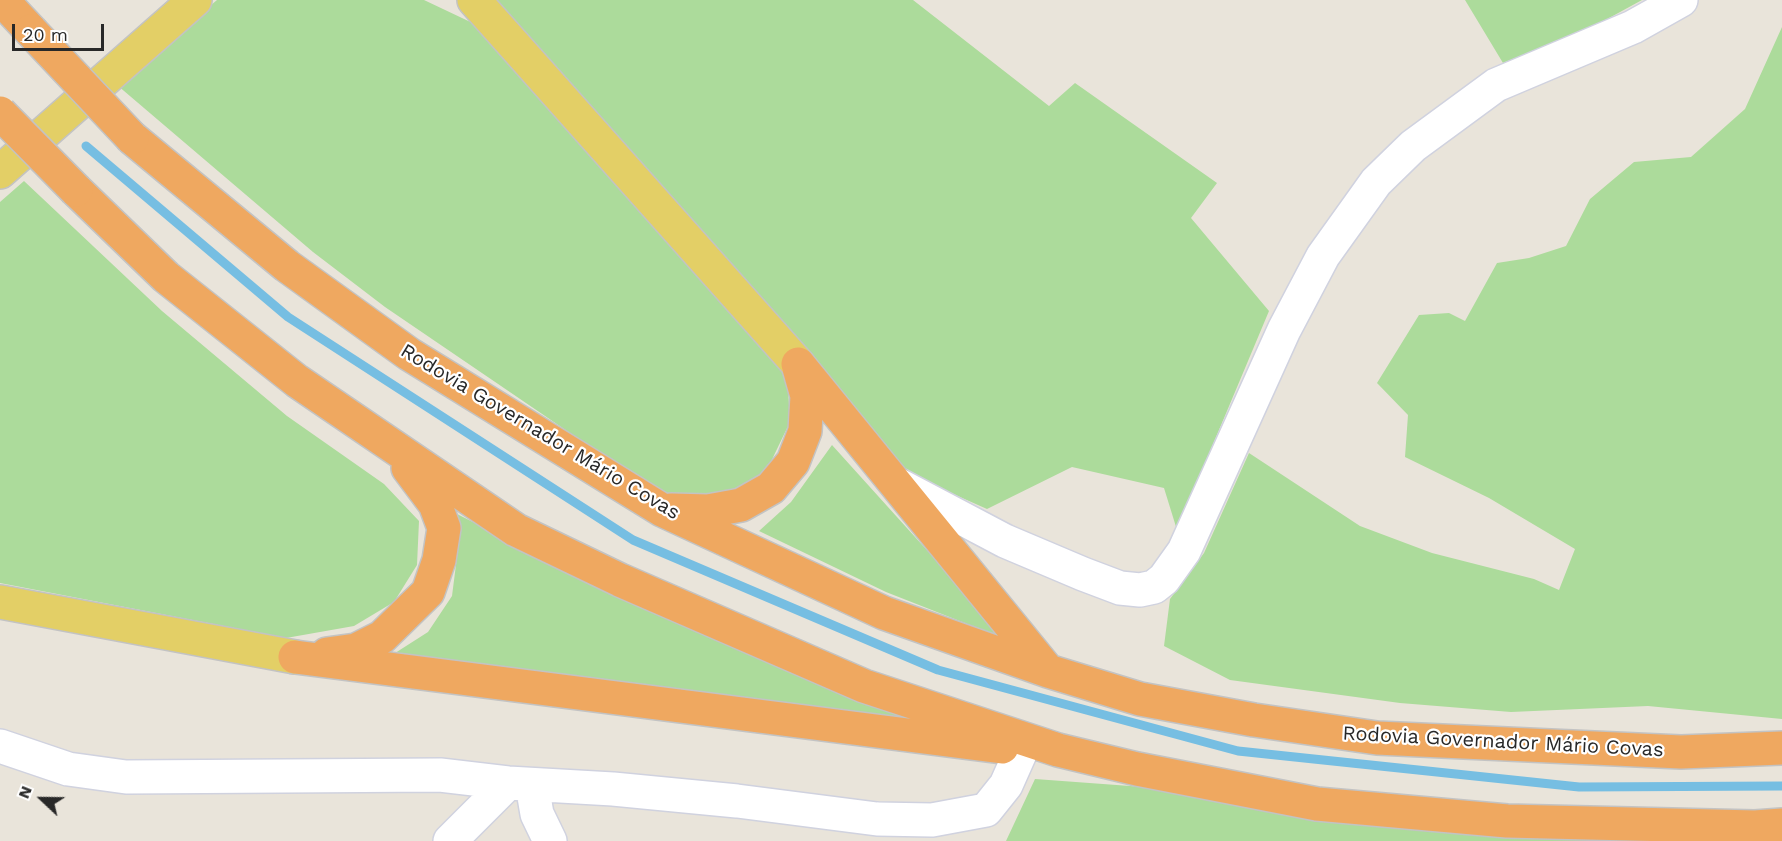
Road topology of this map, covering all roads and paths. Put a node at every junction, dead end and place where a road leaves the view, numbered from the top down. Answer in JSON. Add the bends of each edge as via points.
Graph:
{"nodes":[{"id":1,"x":2,"y":0,"type":"edge"},
{"id":2,"x":195,"y":0,"type":"edge"},
{"id":3,"x":454,"y":0,"type":"edge"},
{"id":4,"x":1681,"y":0,"type":"edge"},
{"id":5,"x":480,"y":6,"type":"edge"},
{"id":6,"x":0,"y":113,"type":"edge"},
{"id":7,"x":0,"y":172,"type":"edge"},
{"id":8,"x":798,"y":364,"type":"junction"},
{"id":9,"x":392,"y":447,"type":"junction"},
{"id":10,"x":897,"y":484,"type":"junction"},
{"id":11,"x":662,"y":510,"type":"junction"},
{"id":12,"x":0,"y":602,"type":"edge"},
{"id":13,"x":295,"y":657,"type":"junction"},
{"id":14,"x":1048,"y":671,"type":"junction"},
{"id":15,"x":0,"y":746,"type":"edge"},
{"id":16,"x":1782,"y":748,"type":"edge"},
{"id":17,"x":1022,"y":749,"type":"junction"},
{"id":18,"x":1058,"y":750,"type":"junction"},
{"id":19,"x":520,"y":784,"type":"junction"},
{"id":20,"x":986,"y":810,"type":"junction"},
{"id":21,"x":1782,"y":825,"type":"edge"},
{"id":22,"x":450,"y":841,"type":"edge"},
{"id":23,"x":550,"y":841,"type":"edge"},
{"id":24,"x":976,"y":841,"type":"edge"}],
"edges":[{"from":1,"to":11,"type":"highway","name":"Rodovia Governador Mário Covas","bridge":true,"via":[[132,138],[287,266],[409,354]]},
{"from":2,"to":7,"type":"main road"},
{"from":3,"to":5,"type":"main road"},
{"from":4,"to":10,"type":"street","via":[[1633,27],[1496,85],[1413,146],[1376,182],[1323,256],[1284,330],[1184,551],[1154,587],[1120,588],[1083,574],[1005,541]]},
{"from":5,"to":8,"type":"main road"},
{"from":6,"to":9,"type":"highway","bridge":true,"via":[[166,277],[297,381]]},
{"from":8,"to":10,"type":"highway"},
{"from":8,"to":11,"type":"highway","via":[[807,396],[805,430],[793,462],[771,488],[741,505],[708,511]]},
{"from":9,"to":13,"type":"highway","via":[[435,504],[444,528],[428,592],[382,637],[356,651]]},
{"from":9,"to":18,"type":"highway","via":[[516,530],[620,580],[864,686]]},
{"from":10,"to":14,"type":"highway"},
{"from":11,"to":14,"type":"highway","name":"Rodovia Governador Mário Covas","via":[[884,613]]},
{"from":12,"to":13,"type":"main road"},
{"from":13,"to":17,"type":"highway"},
{"from":14,"to":16,"type":"highway","name":"Rodovia Governador Mário Covas","via":[[1140,699],[1377,738],[1681,752]]},
{"from":15,"to":19,"type":"street","via":[[68,769],[126,777],[440,775]]},
{"from":17,"to":18,"type":"highway"},
{"from":17,"to":20,"type":"street","via":[[1006,785]]},
{"from":18,"to":21,"type":"highway","via":[[1317,804],[1508,821]]},
{"from":19,"to":20,"type":"street","via":[[624,790],[877,819],[932,820]]},
{"from":19,"to":22,"type":"street"},
{"from":19,"to":23,"type":"street"},
{"from":20,"to":24,"type":"street"}]}
